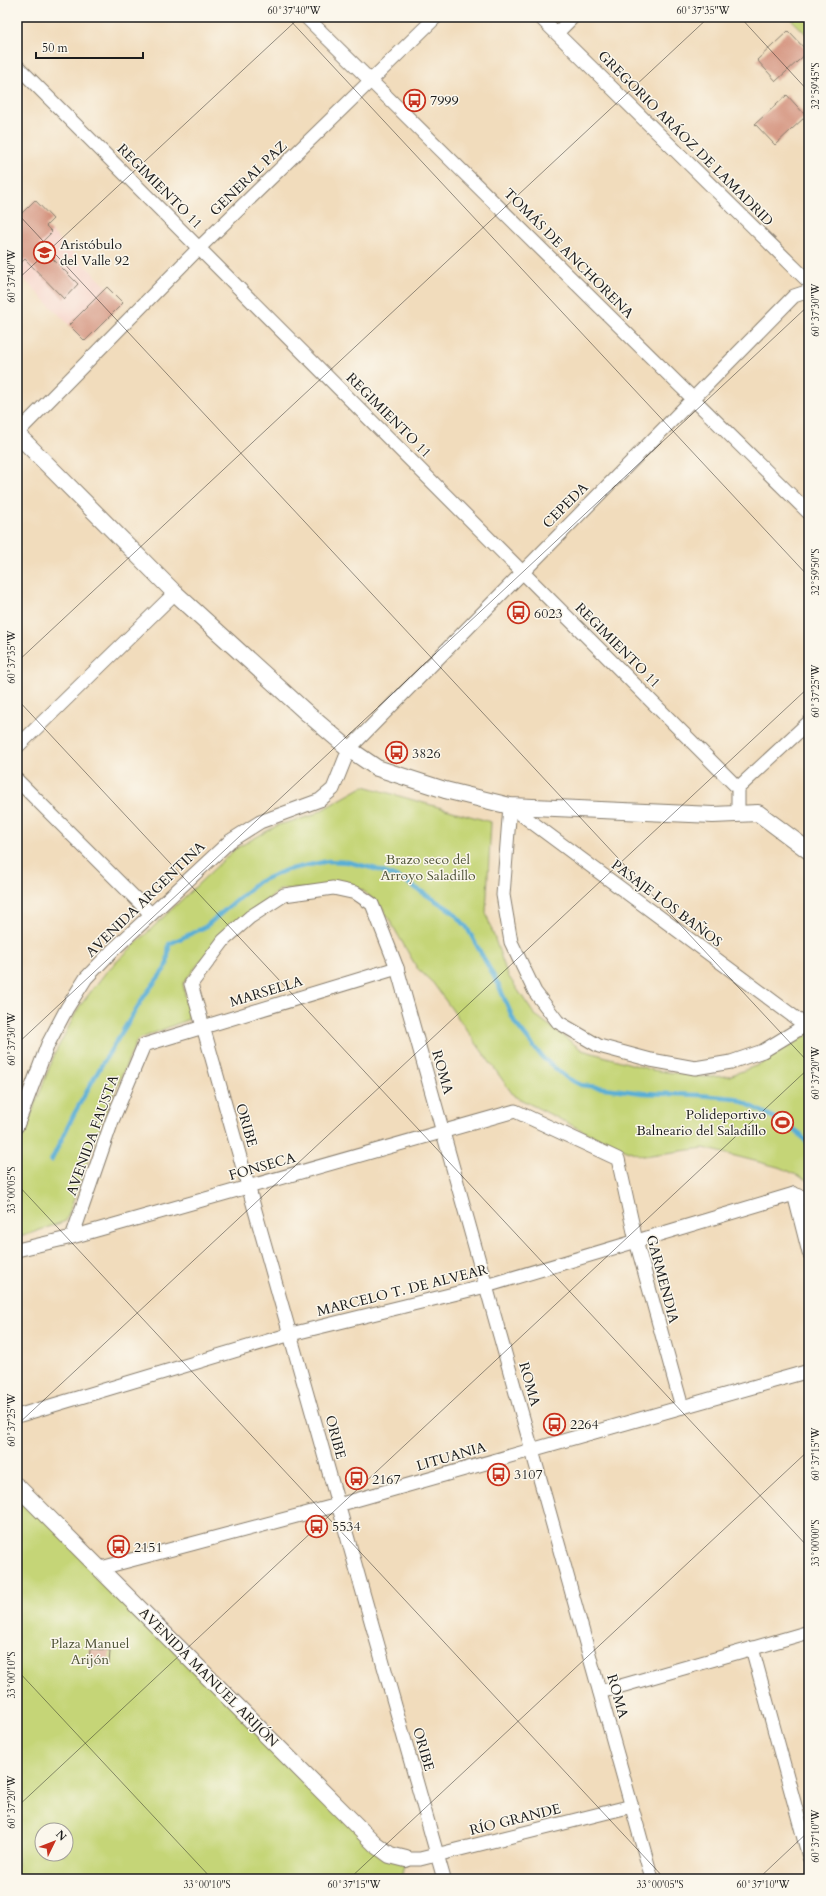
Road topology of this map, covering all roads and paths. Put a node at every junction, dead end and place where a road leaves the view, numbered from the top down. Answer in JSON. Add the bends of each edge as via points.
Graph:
{"nodes":[{"id":1,"x":306,"y":17,"type":"edge"},
{"id":2,"x":436,"y":17,"type":"edge"},
{"id":3,"x":540,"y":17,"type":"edge"},
{"id":4,"x":573,"y":17,"type":"edge"},
{"id":5,"x":557,"y":33,"type":"junction"},
{"id":6,"x":19,"y":72,"type":"edge"},
{"id":7,"x":371,"y":81,"type":"junction"},
{"id":8,"x":199,"y":248,"type":"junction"},
{"id":9,"x":806,"y":273,"type":"edge"},
{"id":10,"x":809,"y":291,"type":"edge"},
{"id":11,"x":693,"y":398,"type":"junction"},
{"id":12,"x":17,"y":433,"type":"edge"},
{"id":13,"x":809,"y":513,"type":"edge"},
{"id":14,"x":522,"y":572,"type":"junction"},
{"id":15,"x":175,"y":593,"type":"junction"},
{"id":16,"x":809,"y":722,"type":"edge"},
{"id":17,"x":17,"y":747,"type":"edge"},
{"id":18,"x":349,"y":749,"type":"junction"},
{"id":19,"x":17,"y":780,"type":"edge"},
{"id":20,"x":738,"y":788,"type":"junction"},
{"id":21,"x":510,"y":806,"type":"junction"},
{"id":22,"x":738,"y":814,"type":"junction"},
{"id":23,"x":809,"y":851,"type":"edge"},
{"id":24,"x":151,"y":914,"type":"junction"},
{"id":25,"x":397,"y":968,"type":"junction"},
{"id":26,"x":807,"y":1024,"type":"edge"},
{"id":27,"x":202,"y":1027,"type":"junction"},
{"id":28,"x":144,"y":1045,"type":"joint"},
{"id":29,"x":18,"y":1122,"type":"edge"},
{"id":30,"x":443,"y":1132,"type":"junction"},
{"id":31,"x":618,"y":1159,"type":"joint"},
{"id":32,"x":248,"y":1187,"type":"junction"},
{"id":33,"x":794,"y":1194,"type":"junction"},
{"id":34,"x":809,"y":1199,"type":"edge"},
{"id":35,"x":72,"y":1237,"type":"junction"},
{"id":36,"x":636,"y":1241,"type":"junction"},
{"id":37,"x":17,"y":1250,"type":"edge"},
{"id":38,"x":809,"y":1253,"type":"edge"},
{"id":39,"x":486,"y":1286,"type":"junction"},
{"id":40,"x":291,"y":1334,"type":"junction"},
{"id":41,"x":809,"y":1371,"type":"edge"},
{"id":42,"x":682,"y":1407,"type":"junction"},
{"id":43,"x":17,"y":1416,"type":"edge"},
{"id":44,"x":532,"y":1449,"type":"junction"},
{"id":45,"x":17,"y":1486,"type":"edge"},
{"id":46,"x":338,"y":1505,"type":"junction"},
{"id":47,"x":101,"y":1568,"type":"junction"},
{"id":48,"x":809,"y":1632,"type":"edge"},
{"id":49,"x":752,"y":1648,"type":"junction"},
{"id":50,"x":600,"y":1692,"type":"junction"},
{"id":51,"x":632,"y":1806,"type":"junction"},
{"id":52,"x":437,"y":1855,"type":"junction"},
{"id":53,"x":809,"y":1857,"type":"edge"},
{"id":54,"x":406,"y":1858,"type":"joint"},
{"id":55,"x":444,"y":1879,"type":"edge"},
{"id":56,"x":652,"y":1879,"type":"edge"}],
"edges":[{"from":1,"to":7,"type":"street","name":"TOMÁS DE ANCHORENA"},
{"from":2,"to":7,"type":"street","name":"GENERAL PAZ"},
{"from":3,"to":5,"type":"street","name":"GREGORIO ARÁOZ DE LAMADRID"},
{"from":4,"to":5,"type":"street"},
{"from":5,"to":9,"type":"street","name":"GREGORIO ARÁOZ DE LAMADRID"},
{"from":6,"to":8,"type":"street","name":"REGIMIENTO 11"},
{"from":7,"to":8,"type":"street","name":"GENERAL PAZ"},
{"from":7,"to":11,"type":"street","name":"TOMÁS DE ANCHORENA"},
{"from":8,"to":12,"type":"street","name":"GENERAL PAZ"},
{"from":8,"to":14,"type":"street","name":"REGIMIENTO 11"},
{"from":10,"to":11,"type":"street","name":"CEPEDA","via":[[794,296]]},
{"from":11,"to":13,"type":"street","name":"TOMÁS DE ANCHORENA"},
{"from":11,"to":14,"type":"street","name":"CEPEDA"},
{"from":12,"to":15,"type":"street"},
{"from":14,"to":18,"type":"street","name":"CEPEDA"},
{"from":14,"to":20,"type":"street","name":"REGIMIENTO 11"},
{"from":15,"to":17,"type":"street"},
{"from":15,"to":18,"type":"street"},
{"from":16,"to":20,"type":"street"},
{"from":18,"to":21,"type":"street","via":[[377,768],[445,790]]},
{"from":18,"to":24,"type":"street","name":"AVENIDA ARGENTINA","via":[[333,789],[320,800],[260,822],[230,842]]},
{"from":19,"to":24,"type":"street"},
{"from":20,"to":22,"type":"street"},
{"from":21,"to":22,"type":"street"},
{"from":21,"to":26,"type":"street","name":"PASAJE LOS BAÑOS"},
{"from":21,"to":26,"type":"street","via":[[503,895],[511,942],[535,992],[558,1022],[599,1046],[651,1060],[695,1068],[731,1062],[763,1051]]},
{"from":22,"to":23,"type":"street","via":[[758,813]]},
{"from":24,"to":29,"type":"street","name":"AVENIDA ARGENTINA","via":[[86,978],[66,1008],[48,1044]]},
{"from":25,"to":27,"type":"street","name":"MARSELLA"},
{"from":25,"to":27,"type":"street","via":[[372,904],[356,893],[333,888],[284,896],[250,917],[224,940],[191,984]]},
{"from":25,"to":30,"type":"street","name":"ROMA"},
{"from":27,"to":28,"type":"street","name":"MARSELLA"},
{"from":27,"to":32,"type":"street","name":"ORIBE"},
{"from":28,"to":35,"type":"street","name":"AVENIDA FAUSTA","via":[[112,1121]]},
{"from":30,"to":31,"type":"street","name":"FONSECA","via":[[515,1111]]},
{"from":30,"to":32,"type":"street","name":"FONSECA"},
{"from":30,"to":39,"type":"street","name":"ROMA"},
{"from":31,"to":36,"type":"street","name":"GARMENDIA"},
{"from":32,"to":35,"type":"street","name":"FONSECA"},
{"from":32,"to":40,"type":"street","name":"ORIBE"},
{"from":33,"to":34,"type":"street"},
{"from":33,"to":36,"type":"street","name":"MARCELO T. DE ALVEAR"},
{"from":33,"to":38,"type":"street"},
{"from":35,"to":37,"type":"street","name":"FONSECA"},
{"from":36,"to":39,"type":"street","name":"MARCELO T. DE ALVEAR"},
{"from":36,"to":42,"type":"street","name":"GARMENDIA"},
{"from":39,"to":40,"type":"street","name":"MARCELO T. DE ALVEAR"},
{"from":39,"to":44,"type":"street","name":"ROMA"},
{"from":40,"to":43,"type":"street","name":"MARCELO T. DE ALVEAR"},
{"from":40,"to":46,"type":"street","name":"ORIBE"},
{"from":41,"to":42,"type":"street","name":"LITUANIA"},
{"from":42,"to":44,"type":"street","name":"LITUANIA"},
{"from":44,"to":46,"type":"street","name":"LITUANIA"},
{"from":44,"to":50,"type":"street","name":"ROMA"},
{"from":45,"to":47,"type":"street","name":"AVENIDA MANUEL ARIJÓN"},
{"from":46,"to":47,"type":"street","name":"LITUANIA"},
{"from":46,"to":52,"type":"street","name":"ORIBE"},
{"from":47,"to":54,"type":"street","name":"AVENIDA MANUEL ARIJÓN","via":[[375,1844],[390,1855]]},
{"from":48,"to":49,"type":"street"},
{"from":49,"to":50,"type":"street"},
{"from":49,"to":53,"type":"street"},
{"from":50,"to":51,"type":"street","name":"ROMA"},
{"from":51,"to":52,"type":"street","name":"RÍO GRANDE"},
{"from":51,"to":56,"type":"street","name":"ROMA"},
{"from":52,"to":54,"type":"street","name":"RÍO GRANDE","via":[[420,1859]]},
{"from":52,"to":55,"type":"street","name":"ORIBE"}]}
